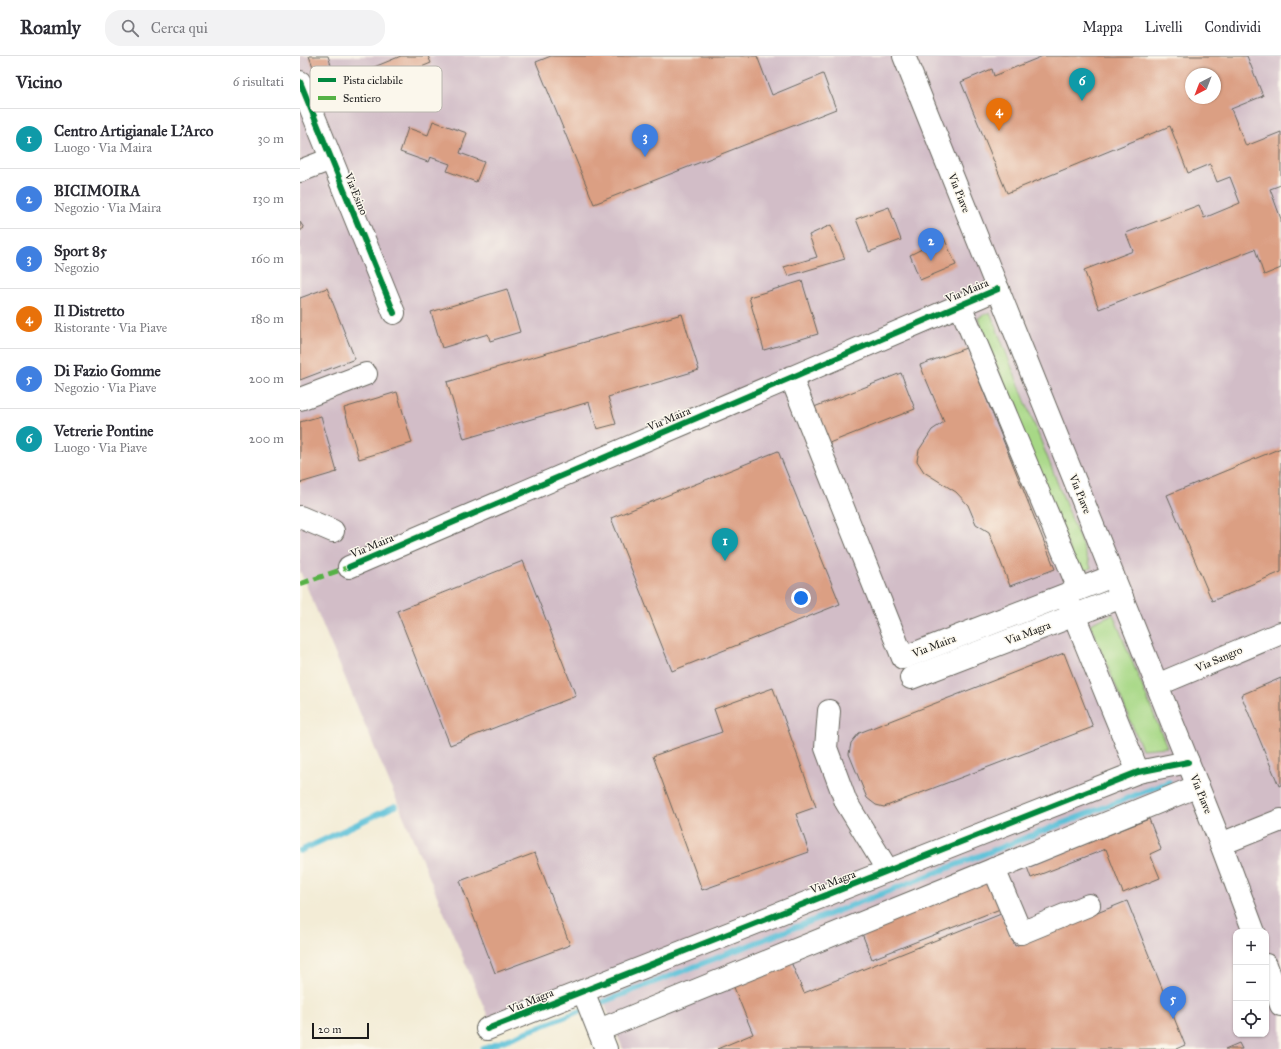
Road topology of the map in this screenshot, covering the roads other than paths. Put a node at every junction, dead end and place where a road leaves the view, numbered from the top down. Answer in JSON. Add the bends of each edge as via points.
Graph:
{"nodes":[{"id":1,"x":904,"y":56,"type":"edge"},
{"id":2,"x":300,"y":82,"type":"edge"},
{"id":3,"x":310,"y":107,"type":"edge"},
{"id":4,"x":312,"y":112,"type":"edge"},
{"id":5,"x":331,"y":159,"type":"junction"},
{"id":6,"x":300,"y":171,"type":"edge"},
{"id":7,"x":998,"y":289,"type":"junction"},
{"id":8,"x":960,"y":305,"type":"junction"},
{"id":9,"x":394,"y":313,"type":"dead end"},
{"id":10,"x":366,"y":374,"type":"dead end"},
{"id":11,"x":791,"y":378,"type":"junction"},
{"id":12,"x":300,"y":399,"type":"edge"},
{"id":13,"x":300,"y":517,"type":"edge"},
{"id":14,"x":333,"y":531,"type":"dead end"},
{"id":15,"x":349,"y":566,"type":"dead end"},
{"id":16,"x":1113,"y":576,"type":"junction"},
{"id":17,"x":1072,"y":592,"type":"junction"},
{"id":18,"x":1122,"y":597,"type":"junction"},
{"id":19,"x":1074,"y":615,"type":"junction"},
{"id":20,"x":1281,"y":633,"type":"edge"},
{"id":21,"x":911,"y":678,"type":"dead end"},
{"id":22,"x":1157,"y":685,"type":"junction"},
{"id":23,"x":829,"y":711,"type":"dead end"},
{"id":24,"x":1188,"y":762,"type":"junction"},
{"id":25,"x":1138,"y":772,"type":"junction"},
{"id":26,"x":1198,"y":786,"type":"junction"},
{"id":27,"x":1281,"y":820,"type":"edge"},
{"id":28,"x":1221,"y":844,"type":"junction"},
{"id":29,"x":994,"y":869,"type":"junction"},
{"id":30,"x":888,"y":870,"type":"junction"},
{"id":31,"x":1089,"y":905,"type":"dead end"},
{"id":32,"x":1253,"y":929,"type":"edge"},
{"id":33,"x":1269,"y":973,"type":"edge"},
{"id":34,"x":583,"y":991,"type":"junction"},
{"id":35,"x":1281,"y":1005,"type":"edge"},
{"id":36,"x":487,"y":1029,"type":"dead end"},
{"id":37,"x":603,"y":1039,"type":"edge"}],
"edges":[{"from":1,"to":7,"type":"street","name":"Via Piave"},
{"from":2,"to":3,"type":"street","name":"Via Esino"},
{"from":4,"to":5,"type":"street","name":"Via Esino"},
{"from":5,"to":6,"type":"street"},
{"from":5,"to":9,"type":"street","name":"Via Esino"},
{"from":7,"to":8,"type":"street","name":"Via Maira"},
{"from":7,"to":16,"type":"street","name":"Via Piave"},
{"from":8,"to":11,"type":"street","name":"Via Maira"},
{"from":8,"to":17,"type":"street"},
{"from":10,"to":12,"type":"street"},
{"from":11,"to":15,"type":"street","name":"Via Maira"},
{"from":11,"to":17,"type":"street","name":"Via Maira","via":[[903,658]]},
{"from":13,"to":14,"type":"street"},
{"from":16,"to":17,"type":"street","name":"Via Maira"},
{"from":16,"to":18,"type":"street","name":"Via Piave"},
{"from":17,"to":19,"type":"street"},
{"from":18,"to":19,"type":"street","name":"Via Magra"},
{"from":18,"to":22,"type":"street","name":"Via Piave"},
{"from":19,"to":21,"type":"street","name":"Via Magra"},
{"from":19,"to":25,"type":"street"},
{"from":20,"to":22,"type":"street","name":"Via Sangro"},
{"from":22,"to":24,"type":"street","name":"Via Piave"},
{"from":23,"to":30,"type":"street","via":[[826,748],[846,802]]},
{"from":24,"to":25,"type":"street","name":"Via Magra"},
{"from":24,"to":26,"type":"street","name":"Via Piave"},
{"from":25,"to":30,"type":"street","name":"Via Magra"},
{"from":26,"to":28,"type":"street","name":"Via Piave"},
{"from":26,"to":29,"type":"street"},
{"from":27,"to":28,"type":"street"},
{"from":28,"to":32,"type":"street","name":"Via Piave"},
{"from":29,"to":31,"type":"street","via":[[1021,933]]},
{"from":29,"to":37,"type":"street"},
{"from":30,"to":34,"type":"street","name":"Via Magra"},
{"from":33,"to":35,"type":"street"},
{"from":34,"to":36,"type":"street","name":"Via Magra"},
{"from":34,"to":37,"type":"street"}]}
